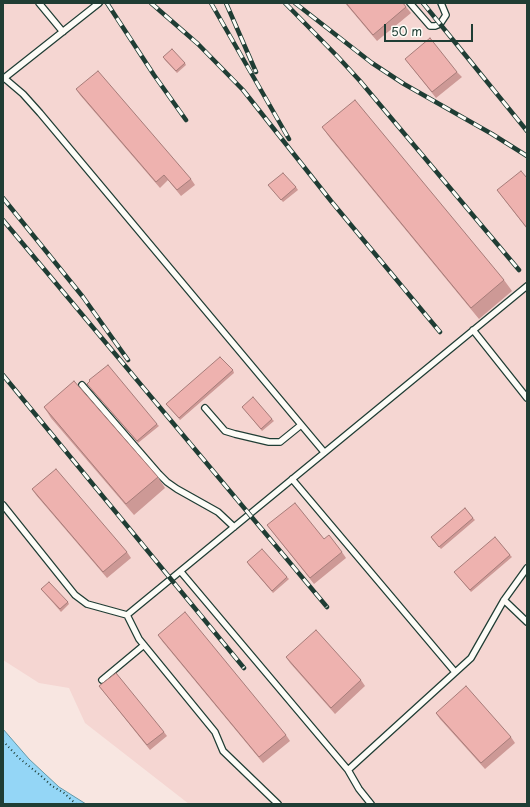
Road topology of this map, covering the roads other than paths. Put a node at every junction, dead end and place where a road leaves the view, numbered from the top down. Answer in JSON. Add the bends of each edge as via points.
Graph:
{"nodes":[{"id":1,"x":39,"y":3,"type":"edge"},
{"id":2,"x":99,"y":3,"type":"edge"},
{"id":3,"x":410,"y":3,"type":"edge"},
{"id":4,"x":441,"y":3,"type":"edge"},
{"id":5,"x":63,"y":32,"type":"junction"},
{"id":6,"x":3,"y":78,"type":"edge"},
{"id":7,"x":527,"y":286,"type":"edge"},
{"id":8,"x":473,"y":330,"type":"junction"},
{"id":9,"x":82,"y":385,"type":"dead end"},
{"id":10,"x":527,"y":398,"type":"edge"},
{"id":11,"x":205,"y":408,"type":"dead end"},
{"id":12,"x":301,"y":424,"type":"junction"},
{"id":13,"x":324,"y":452,"type":"junction"},
{"id":14,"x":292,"y":479,"type":"junction"},
{"id":15,"x":3,"y":505,"type":"edge"},
{"id":16,"x":234,"y":527,"type":"junction"},
{"id":17,"x":527,"y":568,"type":"edge"},
{"id":18,"x":181,"y":572,"type":"junction"},
{"id":19,"x":504,"y":600,"type":"junction"},
{"id":20,"x":127,"y":616,"type":"junction"},
{"id":21,"x":527,"y":622,"type":"edge"},
{"id":22,"x":144,"y":645,"type":"junction"},
{"id":23,"x":455,"y":672,"type":"junction"},
{"id":24,"x":102,"y":680,"type":"dead end"},
{"id":25,"x":348,"y":770,"type":"junction"},
{"id":26,"x":278,"y":804,"type":"edge"},
{"id":27,"x":371,"y":804,"type":"edge"}],
"edges":[{"from":1,"to":5,"type":"lane"},
{"from":2,"to":5,"type":"lane"},
{"from":3,"to":4,"type":"lane","via":[[430,26],[436,26],[446,15]]},
{"from":5,"to":6,"type":"lane"},
{"from":6,"to":12,"type":"lane","via":[[40,112]]},
{"from":7,"to":8,"type":"lane"},
{"from":8,"to":10,"type":"lane"},
{"from":8,"to":13,"type":"lane"},
{"from":9,"to":16,"type":"lane","via":[[158,474],[177,489],[218,512]]},
{"from":11,"to":12,"type":"lane","via":[[225,431],[274,443],[280,442]]},
{"from":12,"to":13,"type":"lane"},
{"from":13,"to":14,"type":"lane"},
{"from":14,"to":16,"type":"lane"},
{"from":14,"to":23,"type":"lane"},
{"from":15,"to":20,"type":"lane","via":[[75,595],[87,604]]},
{"from":16,"to":18,"type":"lane"},
{"from":17,"to":19,"type":"lane"},
{"from":18,"to":20,"type":"lane"},
{"from":18,"to":25,"type":"lane"},
{"from":19,"to":21,"type":"lane"},
{"from":19,"to":23,"type":"lane","via":[[471,658]]},
{"from":20,"to":22,"type":"lane"},
{"from":22,"to":24,"type":"lane"},
{"from":22,"to":26,"type":"lane","via":[[215,732],[223,751]]},
{"from":23,"to":25,"type":"lane"},
{"from":25,"to":27,"type":"lane"}]}
